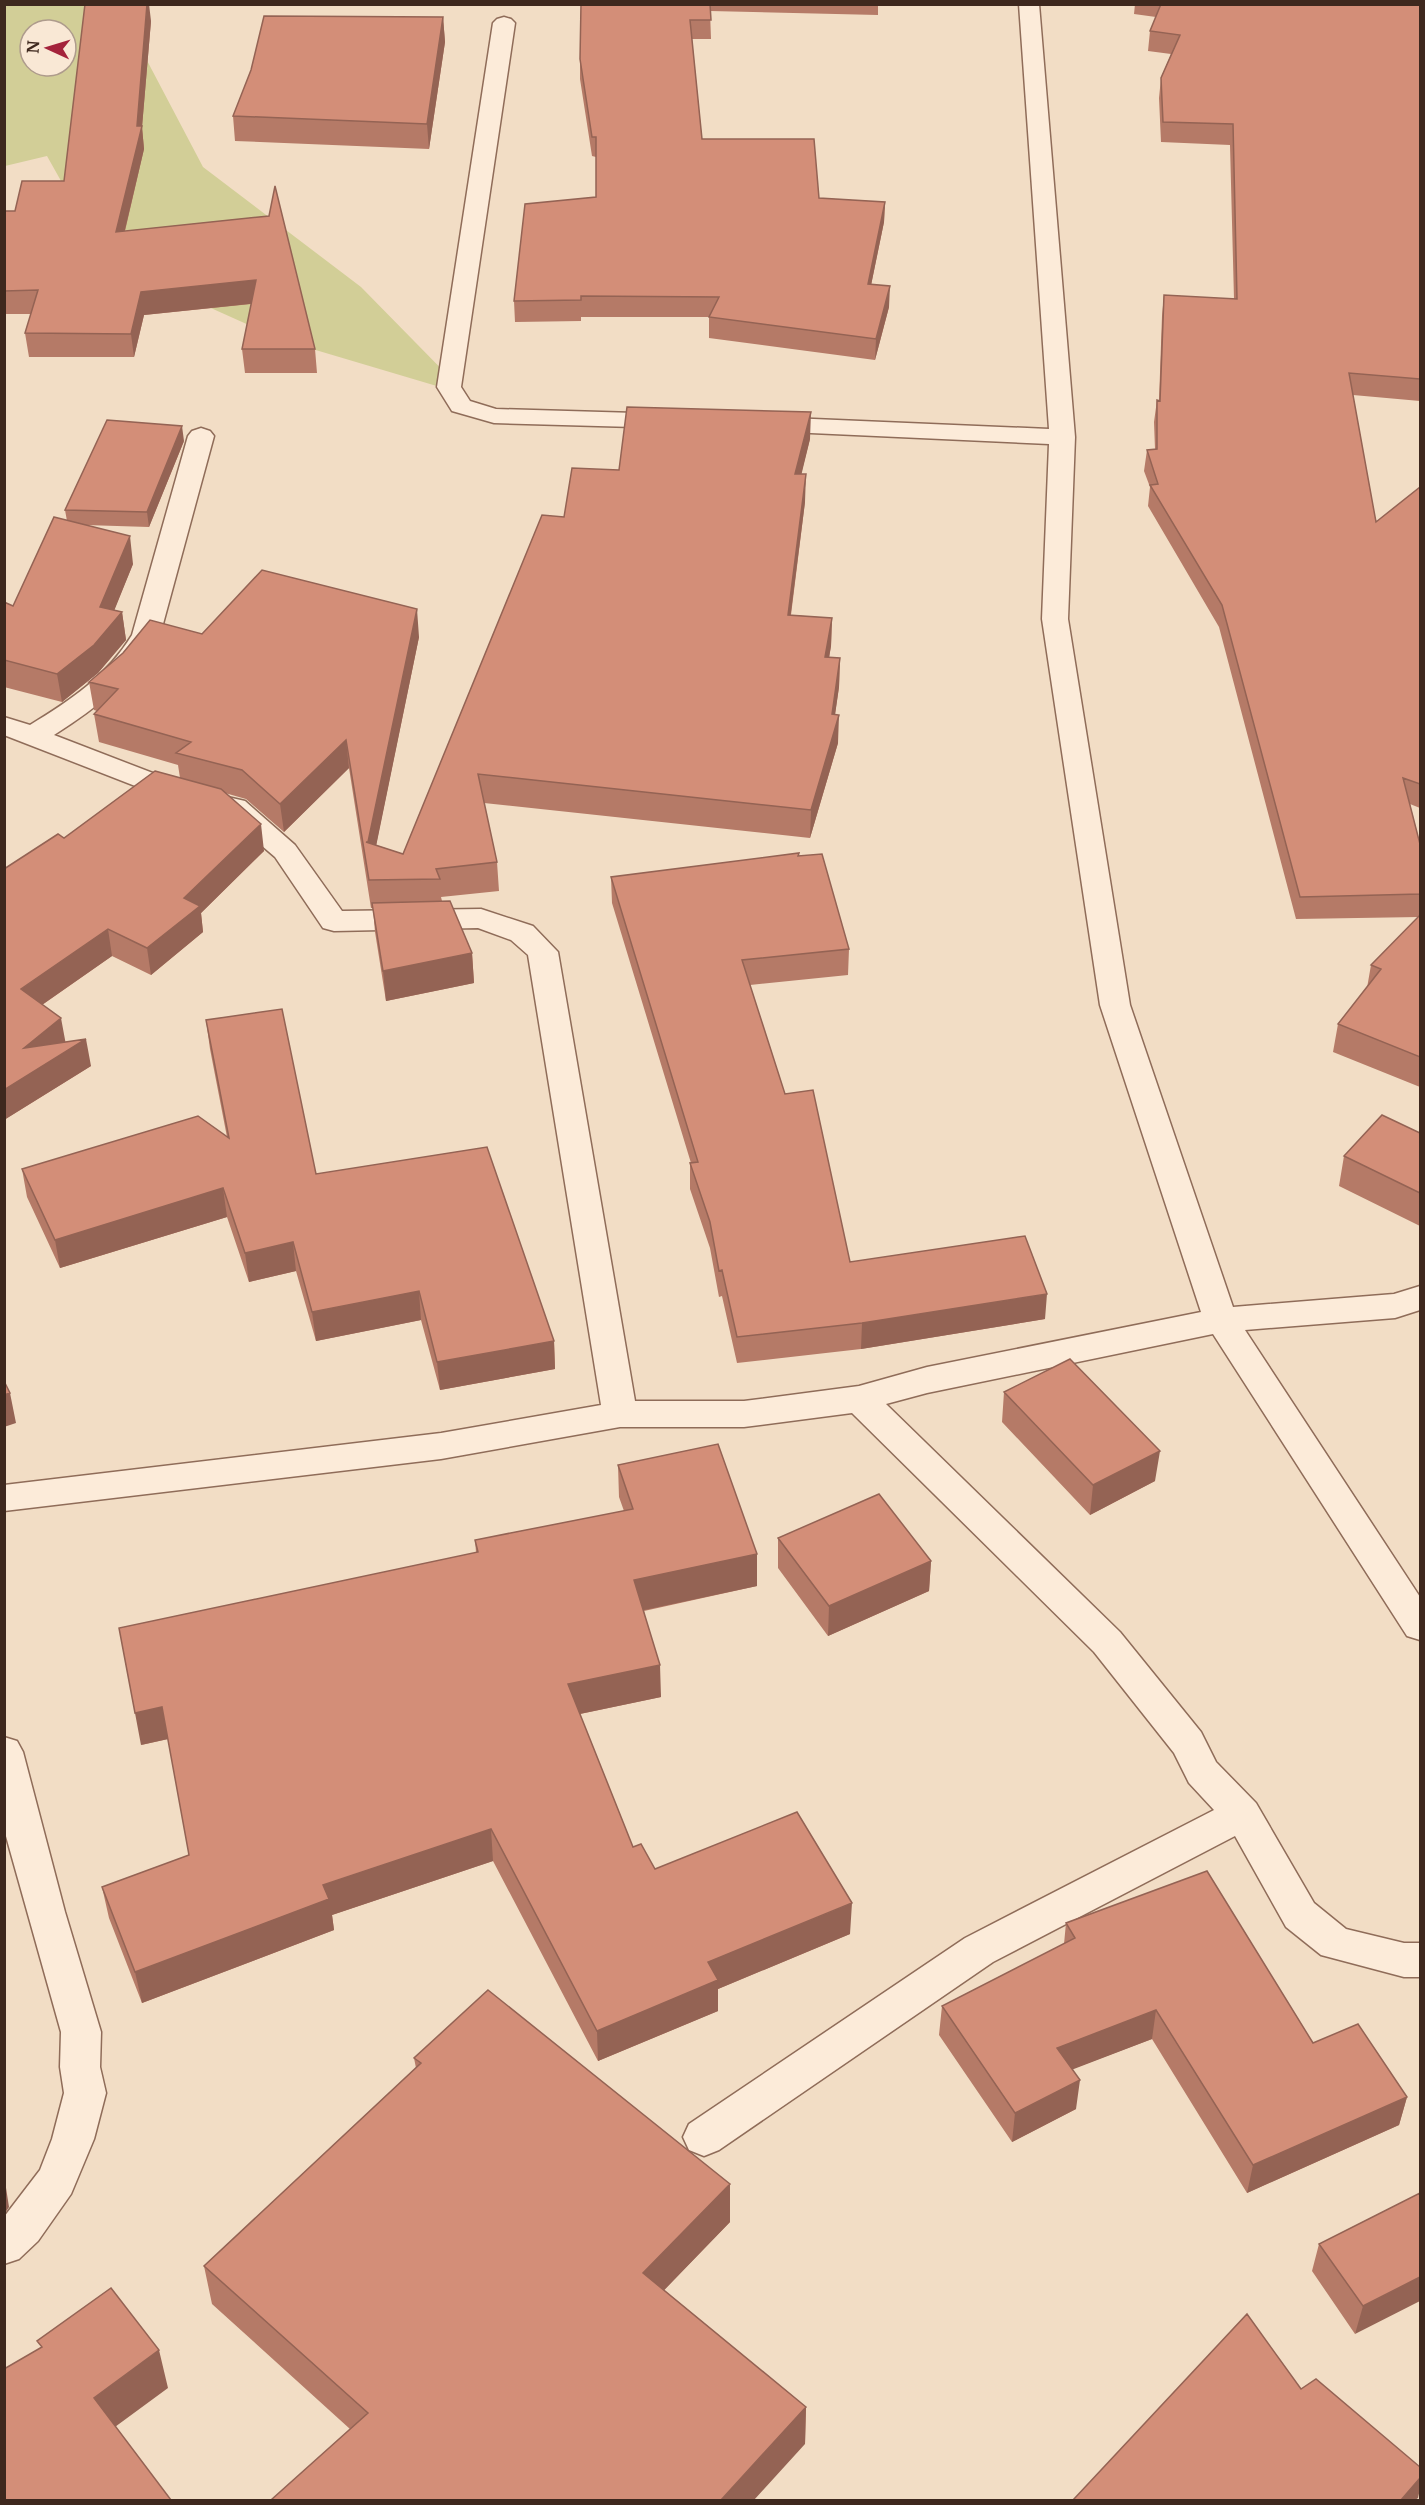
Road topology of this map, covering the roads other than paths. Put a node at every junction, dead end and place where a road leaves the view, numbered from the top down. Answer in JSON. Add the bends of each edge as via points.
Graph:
{"nodes":[{"id":1,"x":1029,"y":4,"type":"edge"},
{"id":2,"x":504,"y":24,"type":"dead end"},
{"id":3,"x":696,"y":422,"type":"edge"},
{"id":4,"x":743,"y":423,"type":"edge"},
{"id":5,"x":201,"y":436,"type":"dead end"},
{"id":6,"x":1062,"y":437,"type":"junction"},
{"id":7,"x":19,"y":730,"type":"edge"},
{"id":8,"x":1420,"y":1298,"type":"edge"},
{"id":9,"x":1221,"y":1320,"type":"junction"},
{"id":10,"x":859,"y":1399,"type":"junction"},
{"id":11,"x":620,"y":1414,"type":"junction"},
{"id":12,"x":4,"y":1498,"type":"edge"},
{"id":13,"x":1420,"y":1626,"type":"edge"},
{"id":14,"x":4,"y":1752,"type":"edge"},
{"id":15,"x":1242,"y":1814,"type":"junction"},
{"id":16,"x":1420,"y":1960,"type":"edge"},
{"id":17,"x":704,"y":2137,"type":"dead end"},
{"id":18,"x":4,"y":2245,"type":"edge"}],
"edges":[{"from":1,"to":6,"type":"street"},
{"from":2,"to":3,"type":"street","via":[[448,387],[461,406],[494,417]]},
{"from":4,"to":6,"type":"street"},
{"from":5,"to":7,"type":"street","via":[[146,635],[132,660],[95,698]]},
{"from":6,"to":9,"type":"street","via":[[1055,619],[1115,1005]]},
{"from":7,"to":11,"type":"street","via":[[189,797],[235,807],[285,851],[334,921],[481,918],[522,933],[543,952]]},
{"from":8,"to":9,"type":"street","via":[[1395,1306]]},
{"from":9,"to":10,"type":"street","via":[[927,1380]]},
{"from":9,"to":13,"type":"street"},
{"from":10,"to":11,"type":"street","via":[[744,1414]]},
{"from":10,"to":15,"type":"street","via":[[1107,1642],[1188,1743],[1202,1772]]},
{"from":11,"to":12,"type":"street","via":[[441,1446]]},
{"from":14,"to":18,"type":"street","via":[[81,2032],[80,2067],[85,2093],[73,2139],[56,2181],[23,2227]]},
{"from":15,"to":16,"type":"street","via":[[1300,1915],[1335,1943],[1404,1960]]},
{"from":15,"to":17,"type":"street","via":[[979,1950]]}]}
